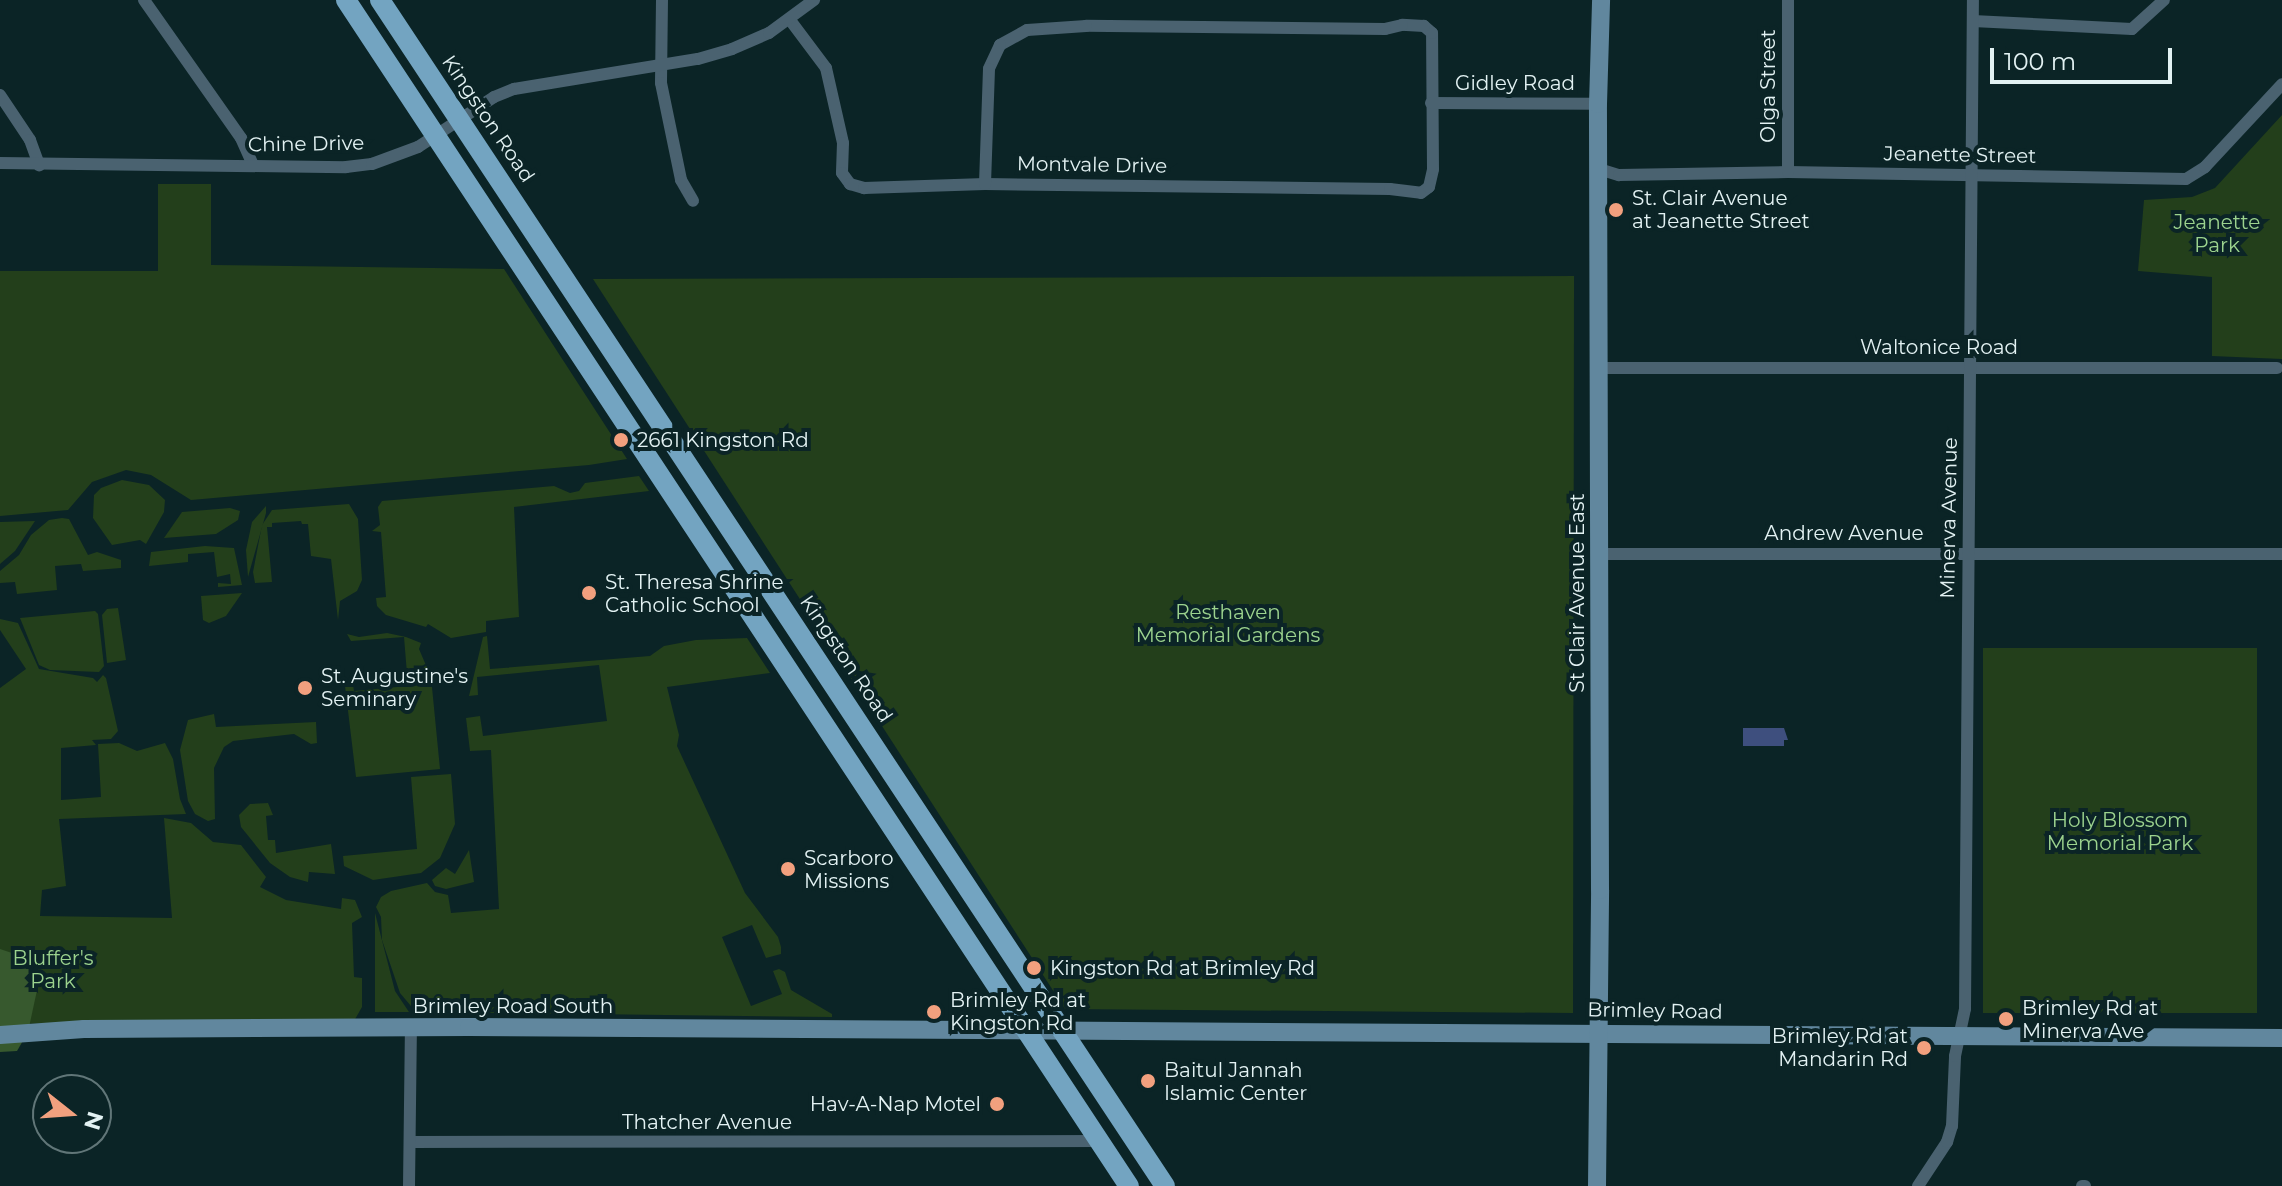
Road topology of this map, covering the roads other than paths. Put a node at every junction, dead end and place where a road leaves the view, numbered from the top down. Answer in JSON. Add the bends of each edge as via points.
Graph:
{"nodes":[{"id":1,"x":144,"y":0,"type":"edge"},
{"id":2,"x":346,"y":0,"type":"edge"},
{"id":3,"x":380,"y":0,"type":"edge"},
{"id":4,"x":662,"y":0,"type":"edge"},
{"id":5,"x":814,"y":0,"type":"edge"},
{"id":6,"x":1601,"y":0,"type":"edge"},
{"id":7,"x":1788,"y":0,"type":"edge"},
{"id":8,"x":1973,"y":0,"type":"edge"},
{"id":9,"x":2164,"y":0,"type":"edge"},
{"id":10,"x":790,"y":20,"type":"junction"},
{"id":11,"x":1973,"y":21,"type":"junction"},
{"id":12,"x":662,"y":65,"type":"junction"},
{"id":13,"x":2282,"y":84,"type":"edge"},
{"id":14,"x":0,"y":95,"type":"edge"},
{"id":15,"x":1431,"y":103,"type":"junction"},
{"id":16,"x":1598,"y":104,"type":"junction"},
{"id":17,"x":460,"y":120,"type":"junction"},
{"id":18,"x":436,"y":136,"type":"junction"},
{"id":19,"x":0,"y":163,"type":"edge"},
{"id":20,"x":39,"y":165,"type":"junction"},
{"id":21,"x":253,"y":165,"type":"junction"},
{"id":22,"x":1599,"y":169,"type":"junction"},
{"id":23,"x":1788,"y":172,"type":"junction"},
{"id":24,"x":1971,"y":174,"type":"junction"},
{"id":25,"x":985,"y":184,"type":"junction"},
{"id":26,"x":693,"y":201,"type":"dead end"},
{"id":27,"x":1970,"y":367,"type":"junction"},
{"id":28,"x":1600,"y":368,"type":"junction"},
{"id":29,"x":2277,"y":368,"type":"dead end"},
{"id":30,"x":1969,"y":553,"type":"junction"},
{"id":31,"x":1599,"y":554,"type":"junction"},
{"id":32,"x":2282,"y":554,"type":"edge"},
{"id":33,"x":411,"y":1029,"type":"junction"},
{"id":34,"x":1027,"y":1029,"type":"junction"},
{"id":35,"x":1063,"y":1031,"type":"junction"},
{"id":36,"x":1599,"y":1033,"type":"junction"},
{"id":37,"x":0,"y":1035,"type":"edge"},
{"id":38,"x":1960,"y":1035,"type":"junction"},
{"id":39,"x":2282,"y":1038,"type":"edge"},
{"id":40,"x":1100,"y":1141,"type":"junction"},
{"id":41,"x":410,"y":1142,"type":"junction"},
{"id":42,"x":409,"y":1186,"type":"edge"},
{"id":43,"x":1129,"y":1186,"type":"edge"},
{"id":44,"x":1165,"y":1186,"type":"edge"},
{"id":45,"x":1597,"y":1186,"type":"edge"},
{"id":46,"x":1918,"y":1186,"type":"edge"}],
"edges":[{"from":1,"to":21,"type":"street","via":[[241,138]]},
{"from":2,"to":18,"type":"main road"},
{"from":3,"to":17,"type":"main road","name":"Kingston Road"},
{"from":4,"to":12,"type":"street"},
{"from":5,"to":10,"type":"street","name":"Chine Drive"},
{"from":6,"to":16,"type":"main road","name":"St Clair Avenue East"},
{"from":7,"to":23,"type":"street","name":"Olga Street"},
{"from":8,"to":11,"type":"street","name":"Minerva Avenue"},
{"from":9,"to":11,"type":"street","via":[[2132,29]]},
{"from":10,"to":12,"type":"street","name":"Chine Drive","via":[[732,49]]},
{"from":10,"to":25,"type":"street","name":"Montvale Drive","via":[[826,68],[843,143],[845,180],[864,188]]},
{"from":11,"to":24,"type":"street","name":"Minerva Avenue"},
{"from":12,"to":17,"type":"street","name":"Chine Drive","via":[[514,89]]},
{"from":12,"to":26,"type":"street","via":[[681,180]]},
{"from":13,"to":24,"type":"street","name":"Jeanette Street","via":[[2205,167],[2186,179]]},
{"from":14,"to":20,"type":"street","via":[[30,140]]},
{"from":15,"to":16,"type":"street","name":"Gidley Road"},
{"from":15,"to":25,"type":"street","name":"Montvale Drive","via":[[1432,176],[1421,193]]},
{"from":15,"to":25,"type":"street","via":[[1434,43],[1424,26],[1041,27],[1014,35],[993,56],[986,91]]},
{"from":16,"to":22,"type":"main road","name":"St Clair Avenue East"},
{"from":17,"to":18,"type":"street","name":"Chine Drive"},
{"from":17,"to":35,"type":"main road","name":"Kingston Road"},
{"from":18,"to":21,"type":"street","name":"Chine Drive","via":[[400,156],[361,166]]},
{"from":18,"to":34,"type":"main road"},
{"from":19,"to":20,"type":"street","name":"Chine Drive"},
{"from":20,"to":21,"type":"street","name":"Chine Drive"},
{"from":22,"to":23,"type":"street","name":"Jeanette Street","via":[[1619,175]]},
{"from":22,"to":28,"type":"main road","name":"St Clair Avenue East"},
{"from":23,"to":24,"type":"street","name":"Jeanette Street"},
{"from":24,"to":27,"type":"street","name":"Minerva Avenue"},
{"from":27,"to":28,"type":"street","name":"Waltonice Road"},
{"from":27,"to":29,"type":"street","name":"Waltonice Road"},
{"from":27,"to":30,"type":"street","name":"Minerva Avenue"},
{"from":28,"to":31,"type":"main road","name":"St Clair Avenue East"},
{"from":30,"to":31,"type":"street","name":"Andrew Avenue"},
{"from":30,"to":32,"type":"street","name":"Andrew Avenue"},
{"from":30,"to":38,"type":"street","name":"Minerva Avenue","via":[[1965,1009]]},
{"from":31,"to":36,"type":"main road","name":"St Clair Avenue East"},
{"from":33,"to":34,"type":"main road","name":"Brimley Road South"},
{"from":33,"to":37,"type":"main road","name":"Brimley Road South","via":[[84,1029]]},
{"from":33,"to":41,"type":"street"},
{"from":34,"to":35,"type":"main road","name":"Brimley Road"},
{"from":34,"to":40,"type":"main road"},
{"from":35,"to":36,"type":"main road","name":"Brimley Road"},
{"from":35,"to":44,"type":"main road","name":"Kingston Road"},
{"from":36,"to":38,"type":"main road","name":"Brimley Road"},
{"from":36,"to":45,"type":"main road","name":"St Clair Avenue East"},
{"from":38,"to":39,"type":"main road","name":"Brimley Road"},
{"from":38,"to":46,"type":"street","name":"Minerva Avenue","via":[[1952,1126]]},
{"from":40,"to":41,"type":"street","name":"Thatcher Avenue"},
{"from":40,"to":43,"type":"main road"},
{"from":41,"to":42,"type":"street"}]}
